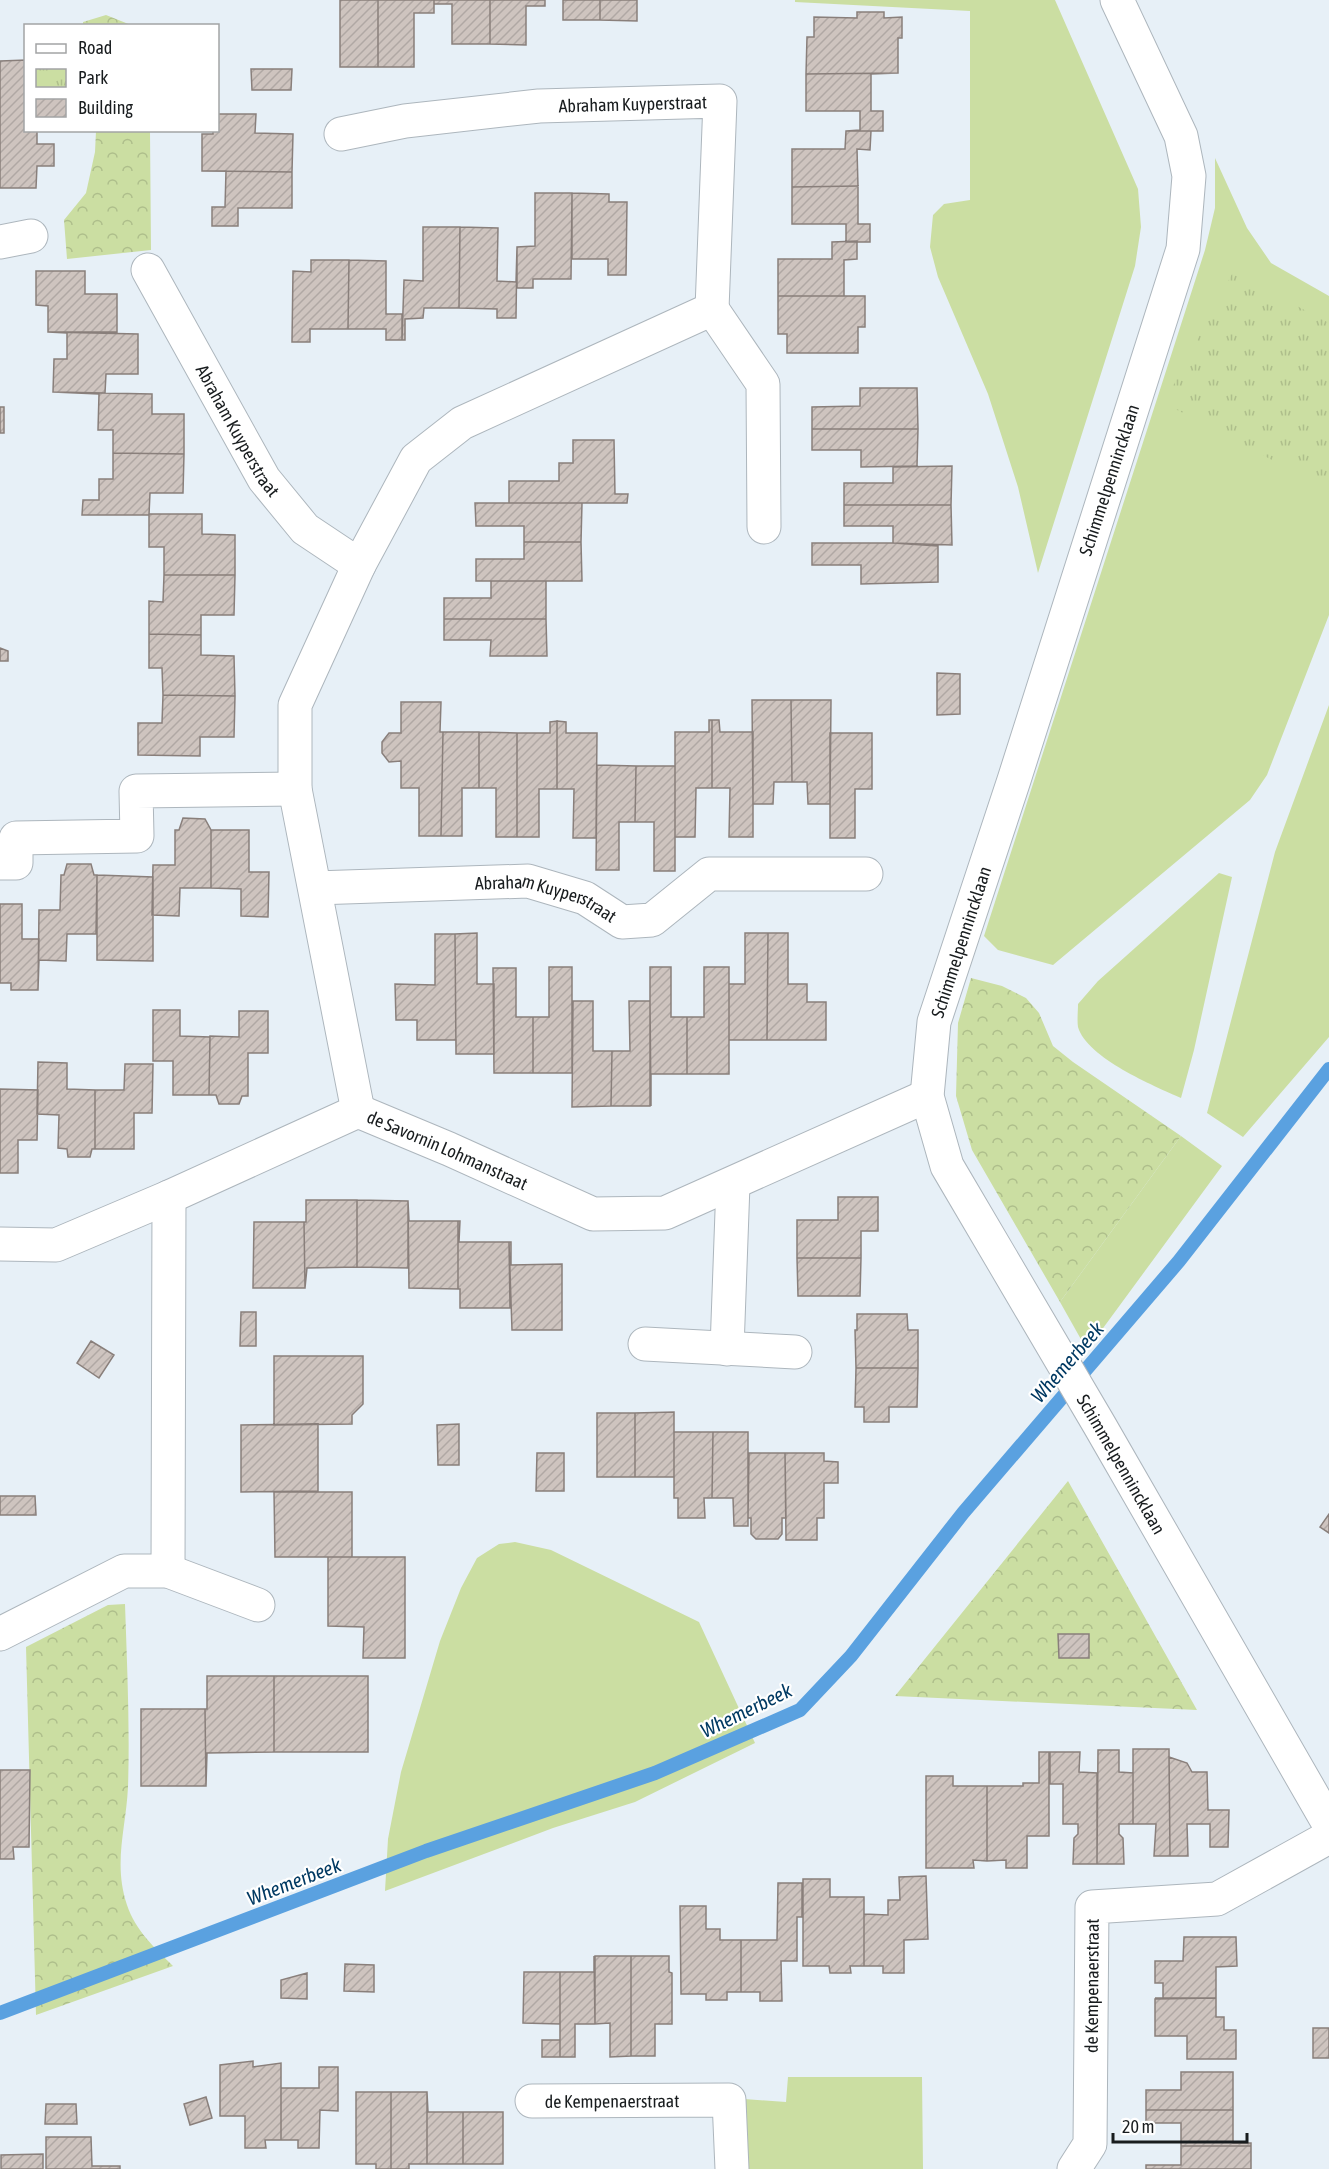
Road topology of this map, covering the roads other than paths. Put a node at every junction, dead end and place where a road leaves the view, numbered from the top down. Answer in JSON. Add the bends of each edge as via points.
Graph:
{"nodes":[{"id":1,"x":1117,"y":0,"type":"edge"},
{"id":2,"x":341,"y":134,"type":"dead end"},
{"id":3,"x":148,"y":270,"type":"dead end"},
{"id":4,"x":712,"y":309,"type":"junction"},
{"id":5,"x":764,"y":527,"type":"dead end"},
{"id":6,"x":359,"y":565,"type":"junction"},
{"id":7,"x":295,"y":789,"type":"junction"},
{"id":8,"x":0,"y":863,"type":"edge"},
{"id":9,"x":866,"y":874,"type":"dead end"},
{"id":10,"x":315,"y":888,"type":"junction"},
{"id":11,"x":927,"y":1096,"type":"junction"},
{"id":12,"x":358,"y":1111,"type":"junction"},
{"id":13,"x":733,"y":1184,"type":"junction"},
{"id":14,"x":169,"y":1197,"type":"junction"},
{"id":15,"x":0,"y":1244,"type":"edge"},
{"id":16,"x":645,"y":1344,"type":"dead end"},
{"id":17,"x":727,"y":1349,"type":"junction"},
{"id":18,"x":795,"y":1352,"type":"dead end"},
{"id":19,"x":168,"y":1571,"type":"junction"},
{"id":20,"x":258,"y":1605,"type":"dead end"},
{"id":21,"x":0,"y":1634,"type":"edge"},
{"id":22,"x":1329,"y":1824,"type":"edge"},
{"id":23,"x":1329,"y":1837,"type":"edge"},
{"id":24,"x":532,"y":2101,"type":"dead end"},
{"id":25,"x":732,"y":2169,"type":"edge"},
{"id":26,"x":1074,"y":2169,"type":"edge"}],
"edges":[{"from":1,"to":11,"type":"street","name":"Schimmelpennincklaan","via":[[1180,136],[1189,176],[1183,249],[934,1022]]},
{"from":2,"to":4,"type":"street","name":"Abraham Kuyperstraat","via":[[405,121],[538,106],[720,101]]},
{"from":3,"to":6,"type":"street","name":"Abraham Kuyperstraat","via":[[264,479],[305,529]]},
{"from":4,"to":5,"type":"street","via":[[764,384]]},
{"from":4,"to":6,"type":"street","via":[[462,423],[416,459]]},
{"from":6,"to":7,"type":"street","via":[[295,705]]},
{"from":7,"to":8,"type":"street","via":[[136,791],[137,836],[16,838],[16,863]]},
{"from":7,"to":10,"type":"street"},
{"from":9,"to":10,"type":"street","name":"Abraham Kuyperstraat","via":[[709,874],[652,920],[622,922],[585,898],[528,881]]},
{"from":10,"to":12,"type":"street"},
{"from":11,"to":13,"type":"street","name":"de Savornin Lohmanstraat"},
{"from":11,"to":22,"type":"street","name":"Schimmelpennincklaan","via":[[947,1166]]},
{"from":12,"to":13,"type":"street","name":"de Savornin Lohmanstraat","via":[[593,1214],[665,1213]]},
{"from":12,"to":14,"type":"street","name":"de Savornin Lohmanstraat"},
{"from":13,"to":17,"type":"street"},
{"from":14,"to":15,"type":"street","name":"de Savornin Lohmanstraat","via":[[56,1245]]},
{"from":14,"to":19,"type":"street"},
{"from":16,"to":17,"type":"street"},
{"from":17,"to":18,"type":"street"},
{"from":19,"to":20,"type":"street"},
{"from":19,"to":21,"type":"street","via":[[124,1571]]},
{"from":23,"to":26,"type":"street","name":"de Kempenaerstraat","via":[[1217,1899],[1092,1907],[1090,2144]]},
{"from":24,"to":25,"type":"street","name":"de Kempenaerstraat","via":[[729,2100]]}]}
